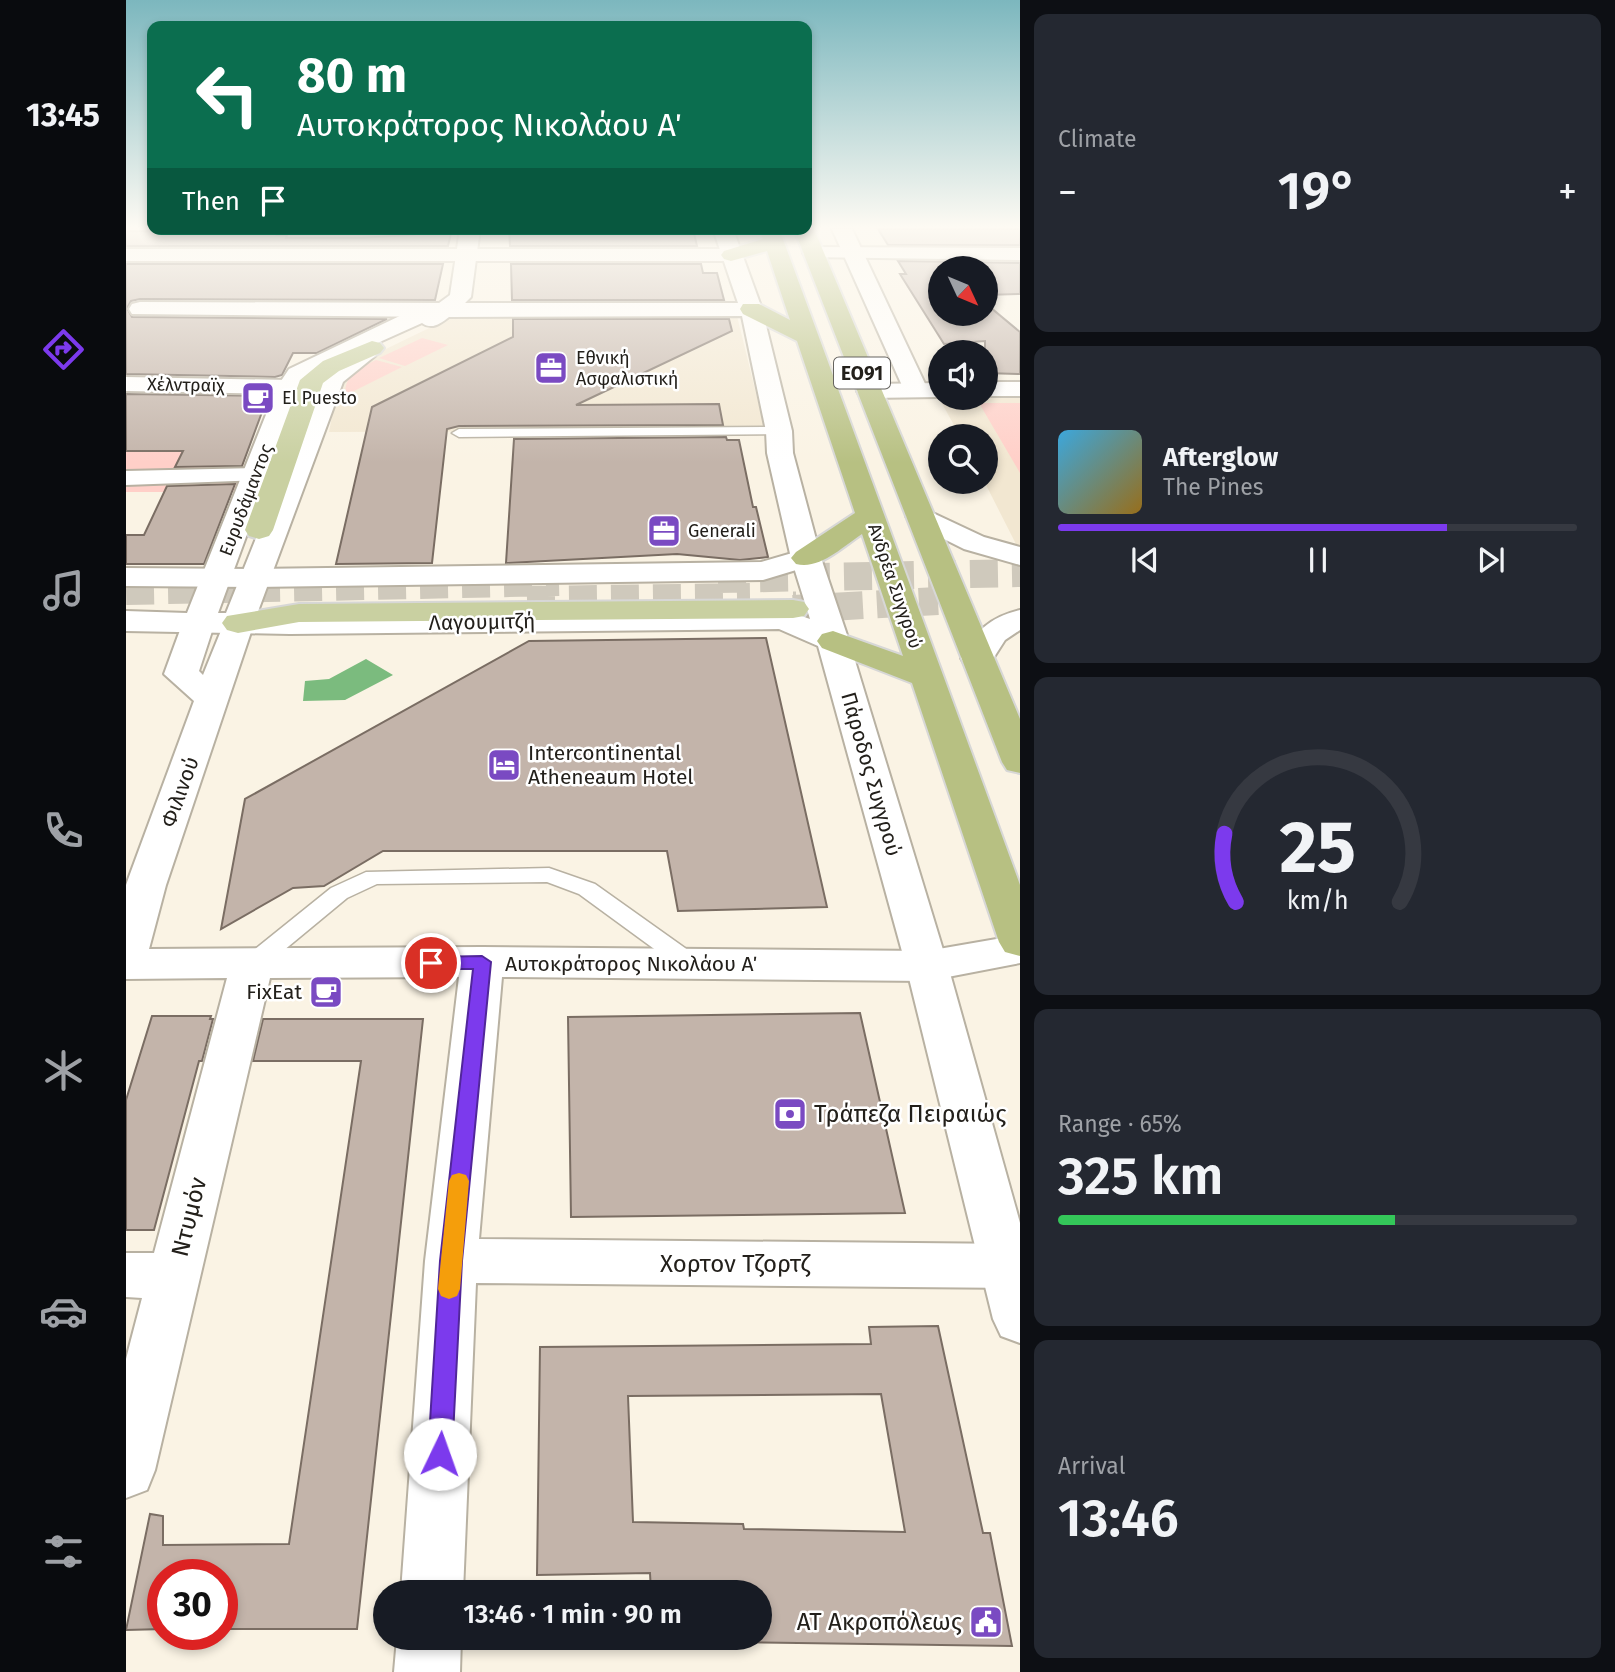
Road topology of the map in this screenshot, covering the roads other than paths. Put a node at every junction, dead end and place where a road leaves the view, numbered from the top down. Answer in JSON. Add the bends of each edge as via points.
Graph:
{"nodes":[{"id":1,"x":142,"y":307,"type":"edge"},
{"id":2,"x":450,"y":307,"type":"edge"},
{"id":3,"x":796,"y":307,"type":"edge"},
{"id":4,"x":835,"y":307,"type":"edge"},
{"id":5,"x":883,"y":307,"type":"edge"},
{"id":6,"x":751,"y":309,"type":"junction"},
{"id":7,"x":447,"y":310,"type":"junction"},
{"id":8,"x":807,"y":337,"type":"junction"},
{"id":9,"x":372,"y":348,"type":"junction"},
{"id":10,"x":126,"y":384,"type":"edge"},
{"id":11,"x":289,"y":387,"type":"junction"},
{"id":12,"x":998,"y":389,"type":"edge"},
{"id":13,"x":1020,"y":389,"type":"edge"},
{"id":14,"x":928,"y":390,"type":"edge"},
{"id":15,"x":869,"y":391,"type":"junction"},
{"id":16,"x":779,"y":431,"type":"junction"},
{"id":17,"x":459,"y":433,"type":"dead end"},
{"id":18,"x":256,"y":475,"type":"junction"},
{"id":19,"x":126,"y":478,"type":"edge"},
{"id":20,"x":870,"y":516,"type":"junction"},
{"id":21,"x":920,"y":516,"type":"junction"},
{"id":22,"x":259,"y":530,"type":"dead end"},
{"id":23,"x":1020,"y":556,"type":"edge"},
{"id":24,"x":806,"y":558,"type":"junction"},
{"id":25,"x":126,"y":577,"type":"edge"},
{"id":26,"x":217,"y":578,"type":"junction"},
{"id":27,"x":254,"y":579,"type":"junction"},
{"id":28,"x":793,"y":609,"type":"tunnel mouth"},
{"id":29,"x":1020,"y":619,"type":"edge"},
{"id":30,"x":126,"y":621,"type":"edge"},
{"id":31,"x":199,"y":622,"type":"junction"},
{"id":32,"x":238,"y":623,"type":"junction"},
{"id":33,"x":833,"y":641,"type":"junction"},
{"id":34,"x":977,"y":658,"type":"junction"},
{"id":35,"x":927,"y":677,"type":"junction"},
{"id":36,"x":214,"y":699,"type":"junction"},
{"id":37,"x":1020,"y":762,"type":"edge"},
{"id":38,"x":136,"y":885,"type":"edge"},
{"id":39,"x":1020,"y":942,"type":"edge"},
{"id":40,"x":1020,"y":949,"type":"edge"},
{"id":41,"x":126,"y":957,"type":"edge"},
{"id":42,"x":482,"y":962,"type":"junction"},
{"id":43,"x":126,"y":964,"type":"edge"},
{"id":44,"x":252,"y":964,"type":"junction"},
{"id":45,"x":691,"y":964,"type":"junction"},
{"id":46,"x":927,"y":966,"type":"junction"},
{"id":47,"x":451,"y":1261,"type":"junction"},
{"id":48,"x":1013,"y":1266,"type":"edge"},
{"id":49,"x":150,"y":1275,"type":"edge"},
{"id":50,"x":1020,"y":1320,"type":"edge"},
{"id":51,"x":126,"y":1470,"type":"edge"},
{"id":52,"x":433,"y":1580,"type":"edge"},
{"id":53,"x":428,"y":1650,"type":"edge"},
{"id":54,"x":427,"y":1672,"type":"edge"}],
"edges":[{"from":1,"to":7,"type":"street","via":[[136,318]]},
{"from":2,"to":7,"type":"street"},
{"from":3,"to":8,"type":"highway","name":"Ανδρέα Συγγρού","number":"ΕΟ91"},
{"from":4,"to":15,"type":"highway","number":"ΕΟ91"},
{"from":5,"to":14,"type":"street"},
{"from":6,"to":7,"type":"street"},
{"from":6,"to":8,"type":"highway"},
{"from":6,"to":16,"type":"street","name":"Πάροδος Συγγρού"},
{"from":7,"to":9,"type":"street","name":"Ευρυδάμαντος"},
{"from":7,"to":11,"type":"street","name":"Ευρυδάμαντος","via":[[416,317],[309,366]]},
{"from":8,"to":20,"type":"highway","name":"Ανδρέα Συγγρού","number":"ΕΟ91"},
{"from":9,"to":22,"type":"main road","via":[[312,380]]},
{"from":9,"to":27,"type":"street","name":"Ευρυδάμαντος","via":[[332,379]]},
{"from":10,"to":11,"type":"street","name":"Χέλντραϊχ"},
{"from":11,"to":18,"type":"street","name":"Ευρυδάμαντος"},
{"from":12,"to":13,"type":"street"},
{"from":14,"to":15,"type":"street"},
{"from":15,"to":21,"type":"highway","number":"ΕΟ91"},
{"from":16,"to":17,"type":"lane"},
{"from":16,"to":24,"type":"street","name":"Πάροδος Συγγρού","via":[[780,453]]},
{"from":18,"to":19,"type":"street"},
{"from":18,"to":26,"type":"street","name":"Ευρυδάμαντος"},
{"from":20,"to":24,"type":"highway"},
{"from":20,"to":35,"type":"highway","name":"Ανδρέα Συγγρού","number":"ΕΟ91"},
{"from":21,"to":23,"type":"street","via":[[974,543]]},
{"from":21,"to":34,"type":"highway","number":"ΕΟ91"},
{"from":24,"to":27,"type":"street","via":[[763,571]]},
{"from":24,"to":33,"type":"street","name":"Πάροδος Συγγρού"},
{"from":25,"to":26,"type":"street"},
{"from":26,"to":27,"type":"street"},
{"from":26,"to":31,"type":"street","name":"Ευρυδάμαντος"},
{"from":27,"to":32,"type":"street","name":"Ευρυδάμαντος"},
{"from":28,"to":32,"type":"main road","via":[[299,613]]},
{"from":29,"to":34,"type":"street","via":[[990,634]]},
{"from":30,"to":31,"type":"street","name":"Λαγουμιτζή"},
{"from":31,"to":32,"type":"street","name":"Λαγουμιτζή"},
{"from":31,"to":36,"type":"street","via":[[181,674]]},
{"from":32,"to":33,"type":"street","name":"Λαγουμιτζή","via":[[784,619]]},
{"from":32,"to":36,"type":"street","name":"Φιλινού"},
{"from":33,"to":35,"type":"highway"},
{"from":33,"to":46,"type":"street","name":"Πάροδος Συγγρού"},
{"from":34,"to":37,"type":"highway","number":"ΕΟ91"},
{"from":35,"to":39,"type":"highway","name":"Ανδρέα Συγγρού","number":"ΕΟ91"},
{"from":36,"to":38,"type":"street","name":"Φιλινού"},
{"from":38,"to":41,"type":"street","name":"Φιλινού"},
{"from":40,"to":46,"type":"street","name":"Αυτοκράτορος Νικολάου Α΄"},
{"from":42,"to":44,"type":"street","name":"Αυτοκράτορος Νικολάου Α΄"},
{"from":42,"to":45,"type":"street","name":"Αυτοκράτορος Νικολάου Α΄"},
{"from":42,"to":47,"type":"street"},
{"from":43,"to":44,"type":"street","name":"Αυτοκράτορος Νικολάου Α΄"},
{"from":44,"to":45,"type":"lane","via":[[339,893],[374,877],[549,875],[587,889]]},
{"from":44,"to":49,"type":"street","name":"Ντυμόν"},
{"from":45,"to":46,"type":"street","name":"Αυτοκράτορος Νικολάου Α΄"},
{"from":46,"to":48,"type":"street","name":"Πάροδος Συγγρού"},
{"from":47,"to":48,"type":"street","name":"Χορτον Τζορτζ"},
{"from":47,"to":52,"type":"street"},
{"from":48,"to":50,"type":"street","name":"Πάροδος Συγγρού"},
{"from":49,"to":51,"type":"street","name":"Ντυμόν"},
{"from":53,"to":54,"type":"street"}]}
